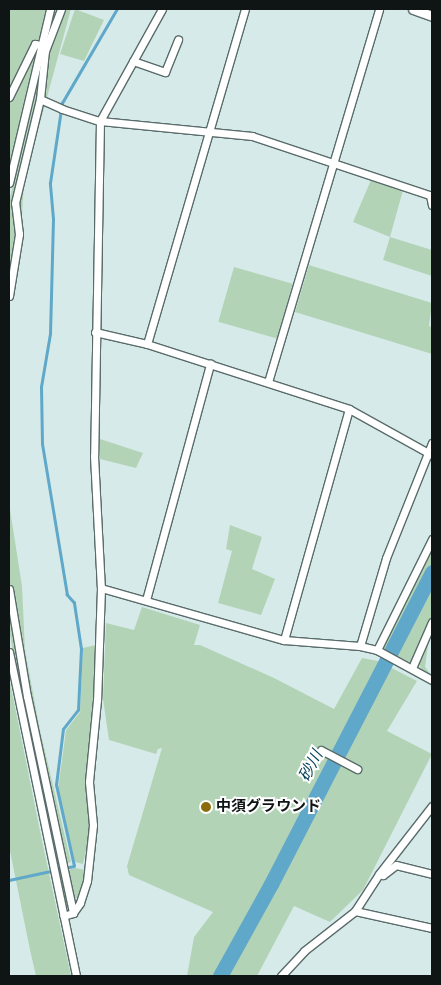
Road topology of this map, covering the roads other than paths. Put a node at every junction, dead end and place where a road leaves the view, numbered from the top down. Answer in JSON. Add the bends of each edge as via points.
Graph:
{"nodes":[{"id":1,"x":50,"y":9,"type":"edge"},
{"id":2,"x":61,"y":9,"type":"edge"},
{"id":3,"x":162,"y":9,"type":"edge"},
{"id":4,"x":245,"y":9,"type":"edge"},
{"id":5,"x":379,"y":9,"type":"edge"},
{"id":6,"x":412,"y":9,"type":"edge"},
{"id":7,"x":432,"y":16,"type":"edge"},
{"id":8,"x":178,"y":39,"type":"dead end"},
{"id":9,"x":43,"y":48,"type":"junction"},
{"id":10,"x":133,"y":61,"type":"junction"},
{"id":11,"x":9,"y":97,"type":"edge"},
{"id":12,"x":40,"y":99,"type":"junction"},
{"id":13,"x":100,"y":121,"type":"junction"},
{"id":14,"x":207,"y":133,"type":"junction"},
{"id":15,"x":334,"y":164,"type":"junction"},
{"id":16,"x":9,"y":183,"type":"edge"},
{"id":17,"x":431,"y":196,"type":"edge"},
{"id":18,"x":432,"y":206,"type":"edge"},
{"id":19,"x":9,"y":296,"type":"edge"},
{"id":20,"x":95,"y":332,"type":"junction"},
{"id":21,"x":147,"y":344,"type":"junction"},
{"id":22,"x":210,"y":364,"type":"junction"},
{"id":23,"x":268,"y":382,"type":"junction"},
{"id":24,"x":349,"y":409,"type":"junction"},
{"id":25,"x":432,"y":443,"type":"edge"},
{"id":26,"x":431,"y":454,"type":"edge"},
{"id":27,"x":432,"y":539,"type":"edge"},
{"id":28,"x":102,"y":588,"type":"junction"},
{"id":29,"x":9,"y":589,"type":"edge"},
{"id":30,"x":146,"y":600,"type":"junction"},
{"id":31,"x":432,"y":622,"type":"edge"},
{"id":32,"x":284,"y":640,"type":"junction"},
{"id":33,"x":360,"y":646,"type":"junction"},
{"id":34,"x":377,"y":650,"type":"junction"},
{"id":35,"x":9,"y":652,"type":"edge"},
{"id":36,"x":412,"y":668,"type":"junction"},
{"id":37,"x":432,"y":680,"type":"edge"},
{"id":38,"x":321,"y":750,"type":"dead end"},
{"id":39,"x":358,"y":769,"type":"dead end"},
{"id":40,"x":432,"y":806,"type":"edge"},
{"id":41,"x":379,"y":874,"type":"junction"},
{"id":42,"x":432,"y":874,"type":"edge"},
{"id":43,"x":355,"y":911,"type":"junction"},
{"id":44,"x":73,"y":913,"type":"junction"},
{"id":45,"x":64,"y":916,"type":"junction"},
{"id":46,"x":432,"y":928,"type":"edge"},
{"id":47,"x":76,"y":976,"type":"edge"},
{"id":48,"x":281,"y":976,"type":"edge"}],
"edges":[{"from":1,"to":9,"type":"street"},
{"from":2,"to":9,"type":"street"},
{"from":3,"to":10,"type":"street"},
{"from":4,"to":14,"type":"street"},
{"from":5,"to":15,"type":"street"},
{"from":6,"to":7,"type":"street"},
{"from":8,"to":10,"type":"street","via":[[165,72]]},
{"from":9,"to":11,"type":"street","via":[[35,44]]},
{"from":9,"to":12,"type":"street"},
{"from":9,"to":16,"type":"street"},
{"from":10,"to":13,"type":"street"},
{"from":12,"to":13,"type":"street"},
{"from":12,"to":19,"type":"street","via":[[15,203],[19,234]]},
{"from":13,"to":14,"type":"street"},
{"from":13,"to":20,"type":"street"},
{"from":14,"to":15,"type":"street","via":[[252,136]]},
{"from":14,"to":21,"type":"street"},
{"from":15,"to":17,"type":"street"},
{"from":15,"to":23,"type":"street"},
{"from":17,"to":18,"type":"street"},
{"from":20,"to":21,"type":"street"},
{"from":20,"to":28,"type":"street","via":[[94,456]]},
{"from":21,"to":22,"type":"street"},
{"from":22,"to":23,"type":"street"},
{"from":22,"to":30,"type":"street"},
{"from":23,"to":24,"type":"street"},
{"from":24,"to":26,"type":"street"},
{"from":24,"to":32,"type":"street"},
{"from":25,"to":26,"type":"street"},
{"from":26,"to":33,"type":"street","via":[[386,558]]},
{"from":27,"to":34,"type":"street"},
{"from":28,"to":30,"type":"street"},
{"from":28,"to":44,"type":"street","via":[[89,782],[93,826],[87,881]]},
{"from":29,"to":44,"type":"street","via":[[27,696]]},
{"from":30,"to":32,"type":"street"},
{"from":31,"to":36,"type":"street"},
{"from":32,"to":33,"type":"street"},
{"from":33,"to":34,"type":"street"},
{"from":34,"to":36,"type":"street"},
{"from":35,"to":45,"type":"street"},
{"from":36,"to":37,"type":"street"},
{"from":38,"to":39,"type":"street"},
{"from":40,"to":41,"type":"street"},
{"from":41,"to":42,"type":"street","via":[[383,875],[396,865]]},
{"from":41,"to":43,"type":"street"},
{"from":43,"to":46,"type":"street"},
{"from":43,"to":48,"type":"street","via":[[304,951]]},
{"from":44,"to":45,"type":"street"},
{"from":45,"to":47,"type":"street"}]}
